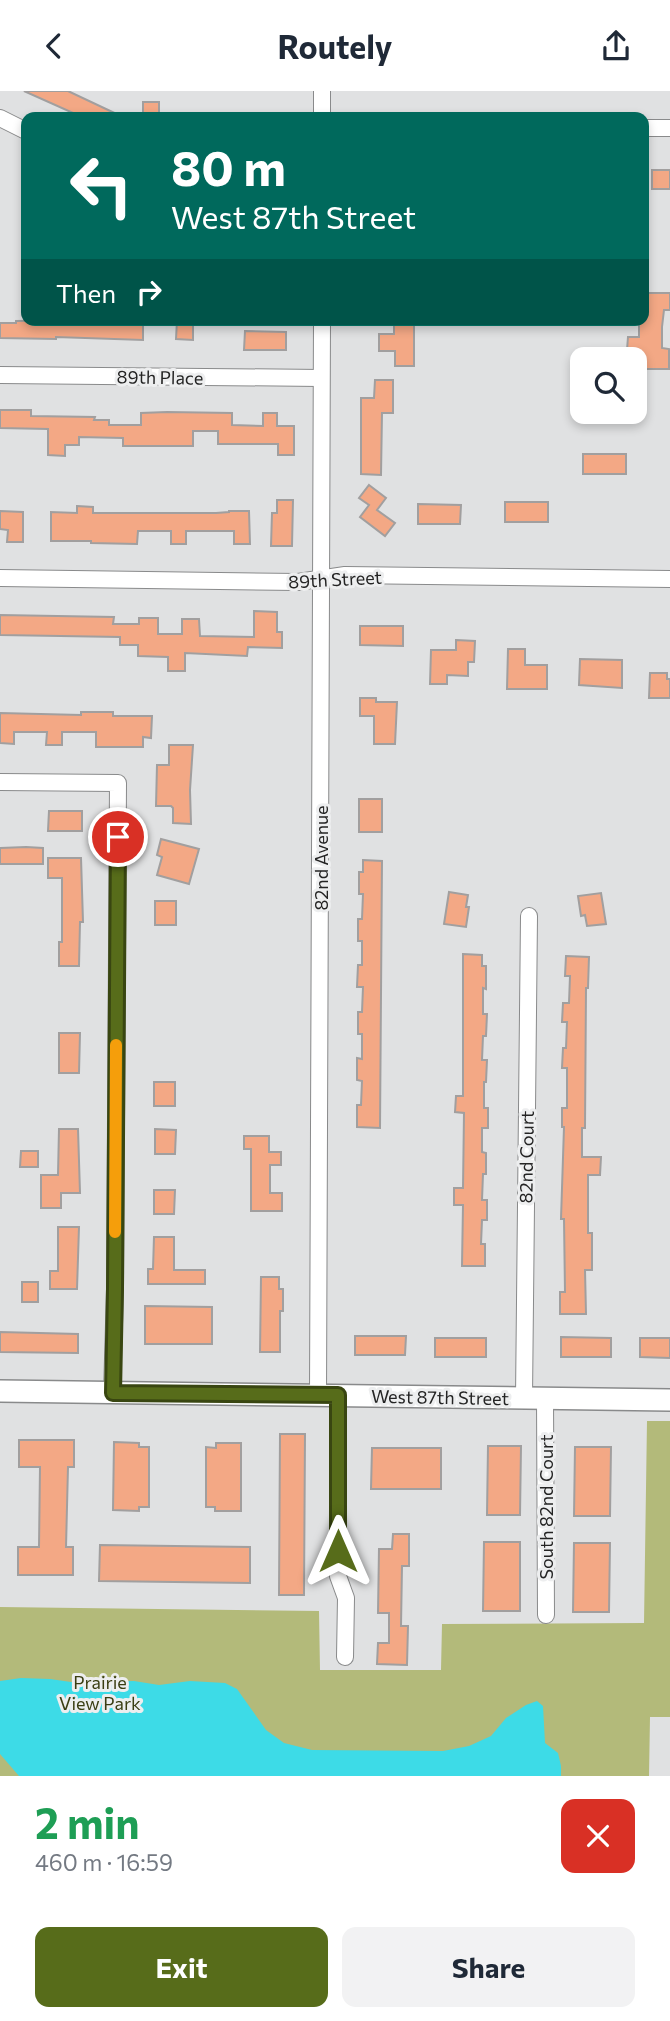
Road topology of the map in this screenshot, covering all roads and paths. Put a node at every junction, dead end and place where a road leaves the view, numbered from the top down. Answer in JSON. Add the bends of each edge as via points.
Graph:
{"nodes":[{"id":1,"x":322,"y":91,"type":"edge"},
{"id":2,"x":322,"y":112,"type":"edge"},
{"id":3,"x":0,"y":118,"type":"edge"},
{"id":4,"x":21,"y":128,"type":"edge"},
{"id":5,"x":649,"y":128,"type":"edge"},
{"id":6,"x":670,"y":128,"type":"edge"},
{"id":7,"x":321,"y":326,"type":"edge"},
{"id":8,"x":0,"y":375,"type":"edge"},
{"id":9,"x":321,"y":378,"type":"junction"},
{"id":10,"x":0,"y":578,"type":"edge"},
{"id":11,"x":322,"y":578,"type":"junction"},
{"id":12,"x":670,"y":579,"type":"edge"},
{"id":13,"x":0,"y":782,"type":"edge"},
{"id":14,"x":529,"y":916,"type":"dead end"},
{"id":15,"x":0,"y":1391,"type":"edge"},
{"id":16,"x":113,"y":1393,"type":"junction"},
{"id":17,"x":328,"y":1395,"type":"junction"},
{"id":18,"x":524,"y":1398,"type":"junction"},
{"id":19,"x":545,"y":1398,"type":"junction"},
{"id":20,"x":670,"y":1400,"type":"edge"},
{"id":21,"x":546,"y":1615,"type":"dead end"},
{"id":22,"x":345,"y":1657,"type":"dead end"}],
"edges":[{"from":1,"to":2,"type":"street"},
{"from":3,"to":4,"type":"street"},
{"from":5,"to":6,"type":"street"},
{"from":7,"to":9,"type":"street","name":"82nd Avenue"},
{"from":8,"to":9,"type":"street","name":"89th Place"},
{"from":9,"to":11,"type":"street","name":"82nd Avenue"},
{"from":10,"to":11,"type":"street","name":"89th Street","via":[[298,582]]},
{"from":11,"to":12,"type":"street","name":"89th Street"},
{"from":11,"to":17,"type":"street","name":"82nd Avenue"},
{"from":13,"to":16,"type":"street","via":[[118,783]]},
{"from":14,"to":18,"type":"street","name":"82nd Court"},
{"from":15,"to":16,"type":"main road","name":"West 87th Street"},
{"from":16,"to":17,"type":"main road","name":"West 87th Street"},
{"from":17,"to":18,"type":"main road","name":"West 87th Street"},
{"from":17,"to":22,"type":"street","name":"82nd Avenue","via":[[338,1576],[346,1598]]},
{"from":18,"to":19,"type":"main road","name":"West 87th Street"},
{"from":19,"to":20,"type":"main road","name":"West 87th Street"},
{"from":19,"to":21,"type":"street","name":"South 82nd Court"}]}
